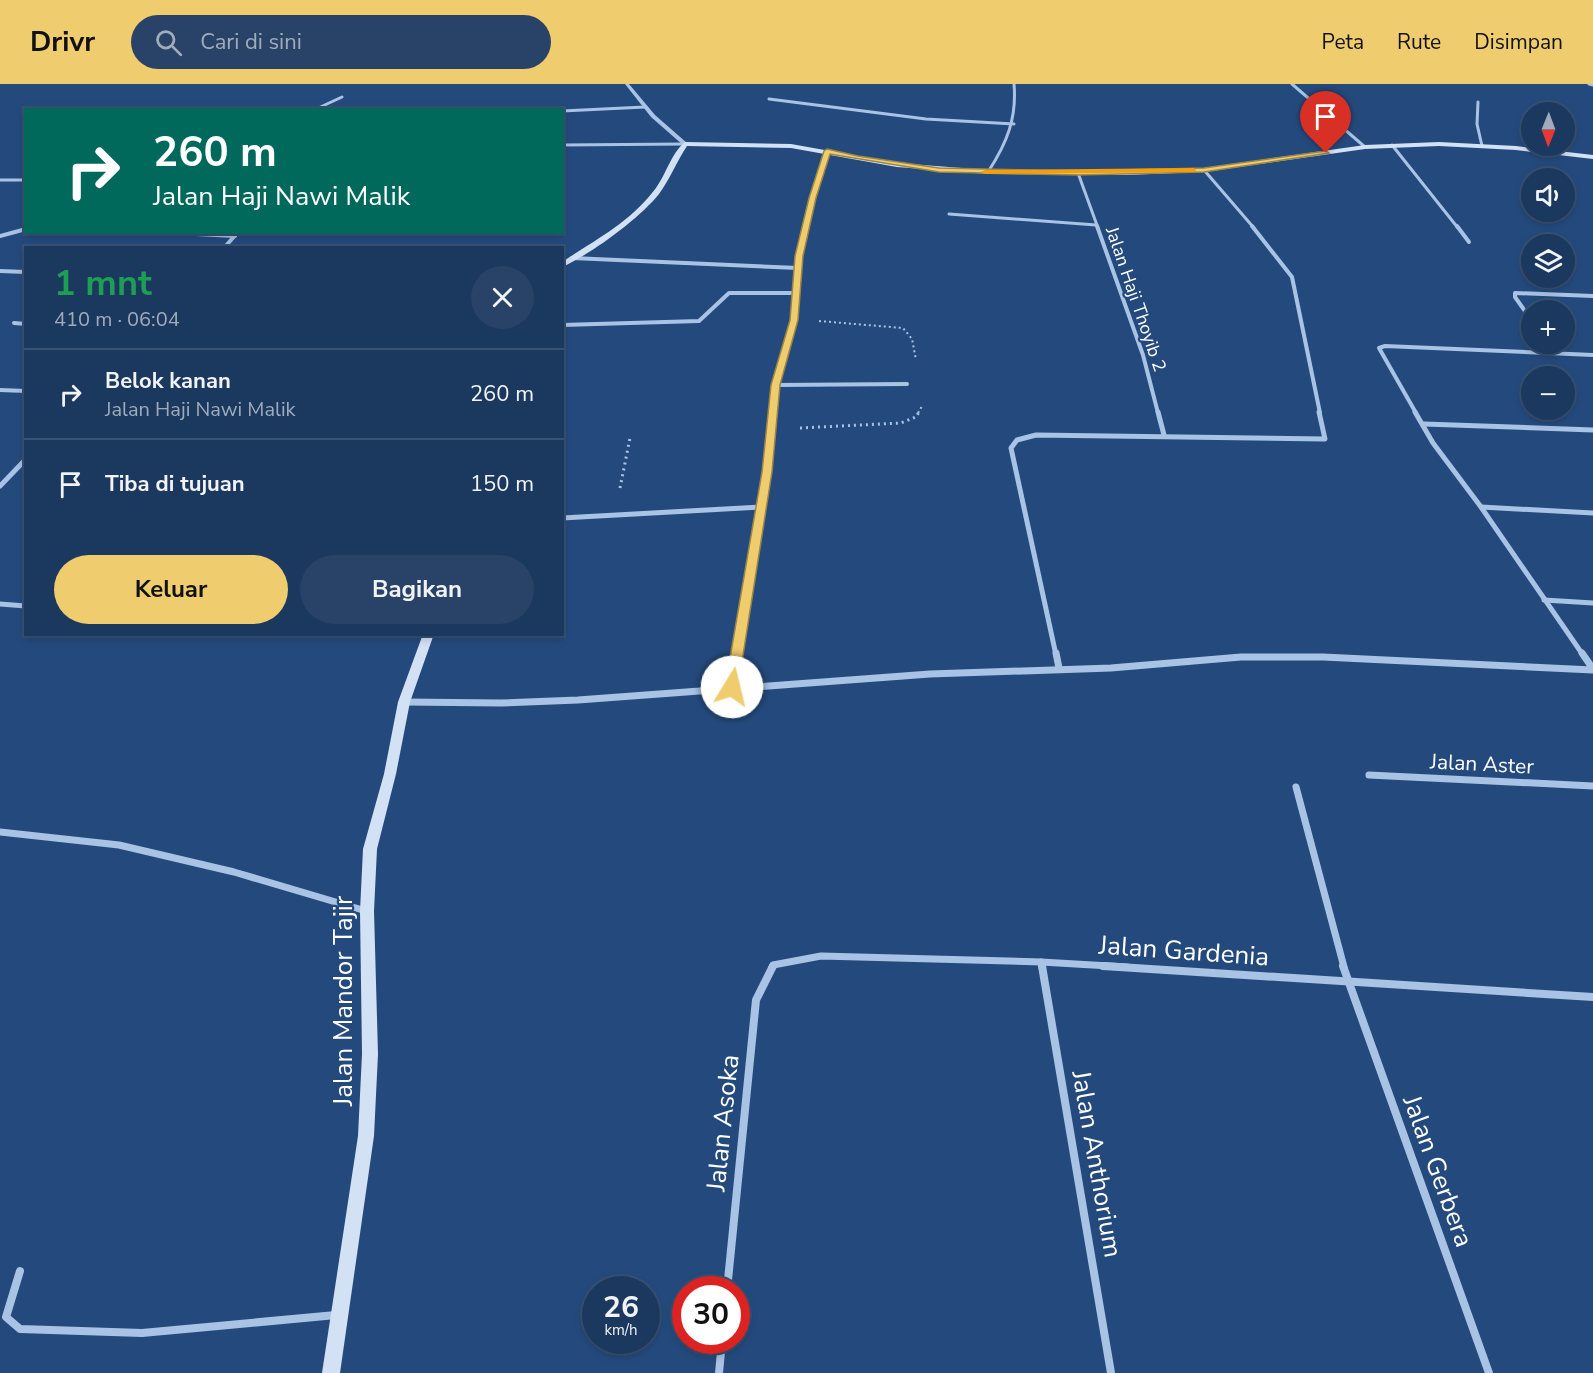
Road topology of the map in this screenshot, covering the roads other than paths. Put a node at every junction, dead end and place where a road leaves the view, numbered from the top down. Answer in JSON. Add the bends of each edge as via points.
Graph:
{"nodes":[{"id":1,"x":627,"y":84,"type":"edge"},
{"id":2,"x":1014,"y":84,"type":"edge"},
{"id":3,"x":1292,"y":84,"type":"edge"},
{"id":4,"x":342,"y":97,"type":"dead end"},
{"id":5,"x":769,"y":99,"type":"dead end"},
{"id":6,"x":1478,"y":102,"type":"dead end"},
{"id":7,"x":645,"y":107,"type":"junction"},
{"id":8,"x":318,"y":108,"type":"edge"},
{"id":9,"x":564,"y":111,"type":"edge"},
{"id":10,"x":1014,"y":124,"type":"junction"},
{"id":11,"x":685,"y":144,"type":"junction"},
{"id":12,"x":564,"y":145,"type":"edge"},
{"id":13,"x":1392,"y":145,"type":"junction"},
{"id":14,"x":1482,"y":146,"type":"junction"},
{"id":15,"x":1365,"y":147,"type":"junction"},
{"id":16,"x":827,"y":151,"type":"junction"},
{"id":17,"x":1593,"y":158,"type":"edge"},
{"id":18,"x":1204,"y":170,"type":"junction"},
{"id":19,"x":988,"y":172,"type":"junction"},
{"id":20,"x":1078,"y":173,"type":"junction"},
{"id":21,"x":0,"y":180,"type":"edge"},
{"id":22,"x":9,"y":180,"type":"junction"},
{"id":23,"x":24,"y":180,"type":"edge"},
{"id":24,"x":0,"y":186,"type":"edge"},
{"id":25,"x":949,"y":214,"type":"dead end"},
{"id":26,"x":1096,"y":225,"type":"junction"},
{"id":27,"x":24,"y":230,"type":"edge"},
{"id":28,"x":236,"y":234,"type":"edge"},
{"id":29,"x":0,"y":236,"type":"edge"},
{"id":30,"x":1469,"y":242,"type":"dead end"},
{"id":31,"x":226,"y":246,"type":"edge"},
{"id":32,"x":572,"y":258,"type":"junction"},
{"id":33,"x":564,"y":264,"type":"edge"},
{"id":34,"x":798,"y":268,"type":"junction"},
{"id":35,"x":0,"y":271,"type":"edge"},
{"id":36,"x":24,"y":272,"type":"edge"},
{"id":37,"x":796,"y":293,"type":"junction"},
{"id":38,"x":1593,"y":296,"type":"edge"},
{"id":39,"x":1521,"y":305,"type":"edge"},
{"id":40,"x":14,"y":323,"type":"dead end"},
{"id":41,"x":24,"y":324,"type":"edge"},
{"id":42,"x":564,"y":326,"type":"edge"},
{"id":43,"x":1521,"y":352,"type":"edge"},
{"id":44,"x":1573,"y":354,"type":"edge"},
{"id":45,"x":1593,"y":355,"type":"edge"},
{"id":46,"x":907,"y":384,"type":"dead end"},
{"id":47,"x":776,"y":385,"type":"junction"},
{"id":48,"x":0,"y":390,"type":"edge"},
{"id":49,"x":24,"y":392,"type":"edge"},
{"id":50,"x":1424,"y":424,"type":"junction"},
{"id":51,"x":1593,"y":430,"type":"edge"},
{"id":52,"x":1164,"y":435,"type":"junction"},
{"id":53,"x":24,"y":461,"type":"edge"},
{"id":54,"x":0,"y":486,"type":"edge"},
{"id":55,"x":761,"y":507,"type":"junction"},
{"id":56,"x":1481,"y":507,"type":"junction"},
{"id":57,"x":1593,"y":513,"type":"edge"},
{"id":58,"x":564,"y":518,"type":"edge"},
{"id":59,"x":1544,"y":600,"type":"junction"},
{"id":60,"x":1593,"y":603,"type":"edge"},
{"id":61,"x":0,"y":604,"type":"edge"},
{"id":62,"x":24,"y":606,"type":"edge"},
{"id":63,"x":428,"y":636,"type":"edge"},
{"id":64,"x":1059,"y":668,"type":"junction"},
{"id":65,"x":1593,"y":669,"type":"edge"},
{"id":66,"x":732,"y":687,"type":"junction"},
{"id":67,"x":404,"y":702,"type":"junction"},
{"id":68,"x":1369,"y":775,"type":"dead end"},
{"id":69,"x":1593,"y":786,"type":"edge"},
{"id":70,"x":1296,"y":787,"type":"dead end"},
{"id":71,"x":0,"y":832,"type":"edge"},
{"id":72,"x":367,"y":911,"type":"junction"},
{"id":73,"x":1041,"y":962,"type":"junction"},
{"id":74,"x":773,"y":964,"type":"joint"},
{"id":75,"x":1348,"y":983,"type":"junction"},
{"id":76,"x":1593,"y":997,"type":"edge"},
{"id":77,"x":20,"y":1271,"type":"dead end"},
{"id":78,"x":728,"y":1276,"type":"edge"},
{"id":79,"x":340,"y":1315,"type":"junction"},
{"id":80,"x":721,"y":1354,"type":"edge"},
{"id":81,"x":331,"y":1373,"type":"edge"},
{"id":82,"x":719,"y":1373,"type":"edge"},
{"id":83,"x":1111,"y":1373,"type":"edge"},
{"id":84,"x":1490,"y":1373,"type":"edge"}],
"edges":[{"from":1,"to":7,"type":"street"},
{"from":2,"to":10,"type":"street"},
{"from":3,"to":15,"type":"street"},
{"from":4,"to":8,"type":"street"},
{"from":5,"to":10,"type":"street","via":[[926,119]]},
{"from":6,"to":14,"type":"street"},
{"from":7,"to":9,"type":"street"},
{"from":7,"to":11,"type":"street"},
{"from":10,"to":19,"type":"street"},
{"from":11,"to":12,"type":"street"},
{"from":11,"to":16,"type":"main road","via":[[768,145]]},
{"from":11,"to":32,"type":"main road","via":[[657,191],[640,209],[618,231]]},
{"from":13,"to":14,"type":"main road"},
{"from":13,"to":15,"type":"main road"},
{"from":13,"to":30,"type":"street"},
{"from":14,"to":17,"type":"main road"},
{"from":15,"to":18,"type":"main road"},
{"from":16,"to":19,"type":"main road","via":[[897,165]]},
{"from":16,"to":34,"type":"street","via":[[812,198]]},
{"from":18,"to":20,"type":"main road"},
{"from":18,"to":52,"type":"street","via":[[1292,277],[1325,439]]},
{"from":19,"to":20,"type":"main road"},
{"from":20,"to":26,"type":"street","name":"Jalan Haji Thoyib 2"},
{"from":21,"to":22,"type":"street"},
{"from":22,"to":23,"type":"street"},
{"from":22,"to":24,"type":"street"},
{"from":25,"to":26,"type":"street"},
{"from":26,"to":52,"type":"street","name":"Jalan Haji Thoyib 2","via":[[1143,355]]},
{"from":27,"to":29,"type":"street"},
{"from":28,"to":31,"type":"street"},
{"from":32,"to":33,"type":"main road"},
{"from":32,"to":34,"type":"street"},
{"from":34,"to":37,"type":"street"},
{"from":35,"to":36,"type":"street"},
{"from":37,"to":42,"type":"street","via":[[729,293],[699,321]]},
{"from":37,"to":47,"type":"street","via":[[794,320]]},
{"from":38,"to":39,"type":"street","via":[[1515,293]]},
{"from":40,"to":41,"type":"street"},
{"from":43,"to":50,"type":"street","via":[[1379,348]]},
{"from":44,"to":45,"type":"street"},
{"from":46,"to":47,"type":"street"},
{"from":47,"to":55,"type":"street"},
{"from":48,"to":49,"type":"street"},
{"from":50,"to":51,"type":"street"},
{"from":50,"to":56,"type":"street"},
{"from":52,"to":64,"type":"street","via":[[1036,435],[1017,440],[1011,448]]},
{"from":53,"to":54,"type":"street"},
{"from":55,"to":58,"type":"street"},
{"from":55,"to":66,"type":"street"},
{"from":56,"to":57,"type":"street"},
{"from":56,"to":59,"type":"street"},
{"from":59,"to":60,"type":"street"},
{"from":59,"to":65,"type":"street"},
{"from":61,"to":62,"type":"street"},
{"from":63,"to":67,"type":"main road","name":"Jalan Mandor Tajir"},
{"from":64,"to":65,"type":"street","via":[[1111,668],[1241,657],[1323,657]]},
{"from":64,"to":66,"type":"street"},
{"from":66,"to":67,"type":"street","via":[[578,700]]},
{"from":67,"to":72,"type":"main road","name":"Jalan Mandor Tajir","via":[[370,849]]},
{"from":68,"to":69,"type":"street","name":"Jalan Aster"},
{"from":70,"to":75,"type":"street","name":"Jalan Gerbera"},
{"from":71,"to":72,"type":"street","via":[[119,845],[234,872]]},
{"from":72,"to":79,"type":"main road","name":"Jalan Mandor Tajir","via":[[370,1054],[366,1136]]},
{"from":73,"to":74,"type":"street","name":"Jalan Gardenia","via":[[821,956]]},
{"from":73,"to":75,"type":"street","name":"Jalan Gardenia"},
{"from":73,"to":83,"type":"street","name":"Jalan Anthorium"},
{"from":74,"to":78,"type":"street","name":"Jalan Asoka","via":[[756,1000]]},
{"from":75,"to":76,"type":"street","name":"Jalan Gardenia"},
{"from":75,"to":84,"type":"street","name":"Jalan Gerbera"},
{"from":77,"to":79,"type":"street","via":[[6,1317],[20,1329],[142,1334]]},
{"from":79,"to":81,"type":"main road","name":"Jalan Mandor Tajir"},
{"from":80,"to":82,"type":"street"}]}
